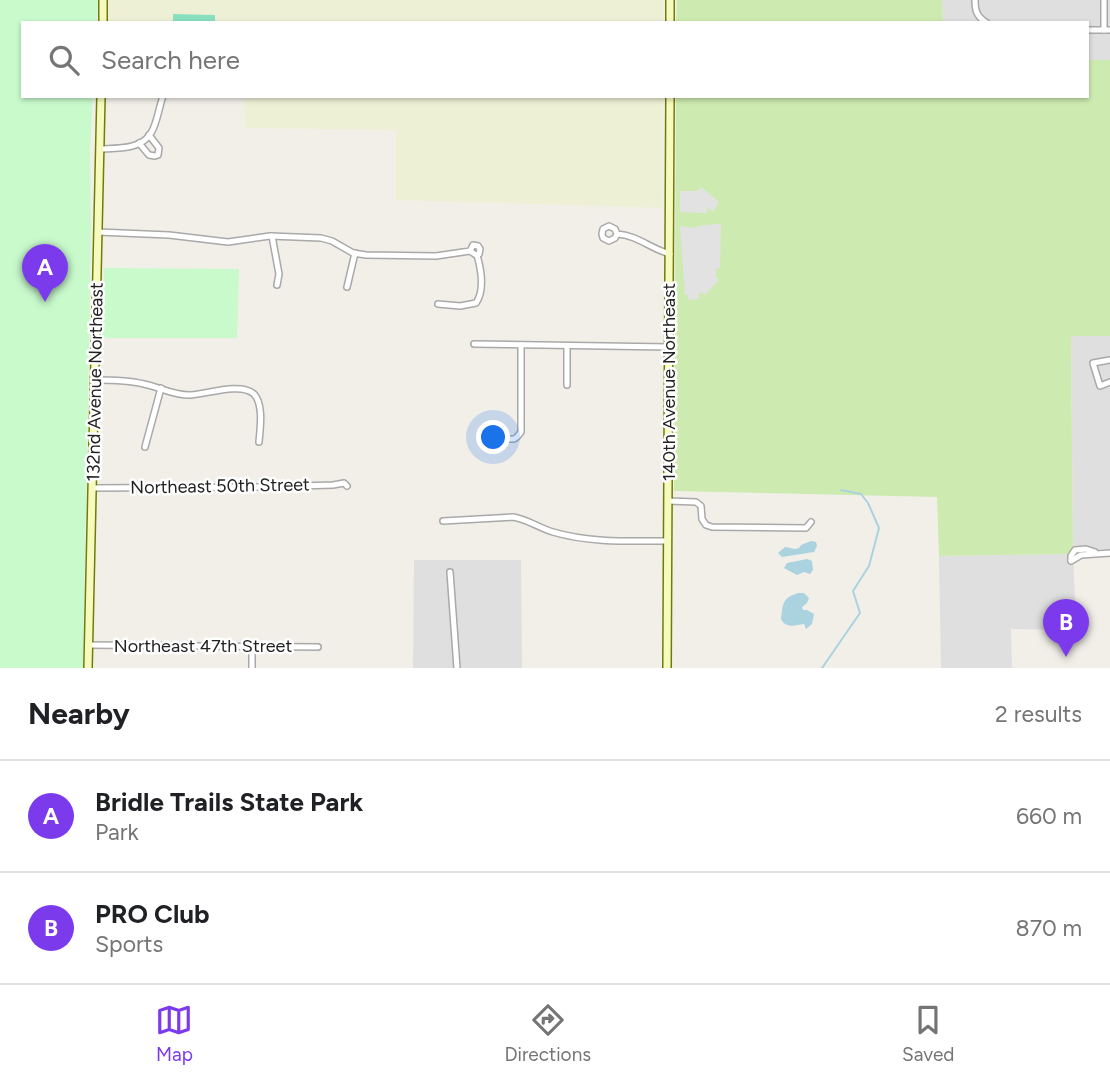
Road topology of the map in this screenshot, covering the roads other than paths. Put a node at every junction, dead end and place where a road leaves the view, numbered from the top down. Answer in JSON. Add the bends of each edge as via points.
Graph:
{"nodes":[{"id":1,"x":103,"y":0,"type":"edge"},
{"id":2,"x":670,"y":0,"type":"edge"},
{"id":3,"x":975,"y":0,"type":"edge"},
{"id":4,"x":1104,"y":0,"type":"edge"},
{"id":5,"x":103,"y":21,"type":"edge"},
{"id":6,"x":670,"y":21,"type":"edge"},
{"id":7,"x":984,"y":21,"type":"edge"},
{"id":8,"x":1089,"y":30,"type":"edge"},
{"id":9,"x":1107,"y":30,"type":"edge"},
{"id":10,"x":101,"y":98,"type":"edge"},
{"id":11,"x":162,"y":98,"type":"edge"},
{"id":12,"x":670,"y":98,"type":"edge"},
{"id":13,"x":149,"y":135,"type":"junction"},
{"id":14,"x":139,"y":143,"type":"junction"},
{"id":15,"x":100,"y":149,"type":"junction"},
{"id":16,"x":98,"y":232,"type":"junction"},
{"id":17,"x":617,"y":234,"type":"dead end"},
{"id":18,"x":272,"y":236,"type":"junction"},
{"id":19,"x":355,"y":253,"type":"junction"},
{"id":20,"x":670,"y":254,"type":"junction"},
{"id":21,"x":277,"y":285,"type":"dead end"},
{"id":22,"x":347,"y":287,"type":"dead end"},
{"id":23,"x":438,"y":304,"type":"dead end"},
{"id":24,"x":474,"y":344,"type":"dead end"},
{"id":25,"x":521,"y":345,"type":"junction"},
{"id":26,"x":567,"y":346,"type":"junction"},
{"id":27,"x":669,"y":347,"type":"junction"},
{"id":28,"x":1110,"y":360,"type":"edge"},
{"id":29,"x":95,"y":380,"type":"junction"},
{"id":30,"x":1110,"y":382,"type":"edge"},
{"id":31,"x":567,"y":385,"type":"dead end"},
{"id":32,"x":161,"y":388,"type":"junction"},
{"id":33,"x":492,"y":439,"type":"dead end"},
{"id":34,"x":259,"y":442,"type":"dead end"},
{"id":35,"x":145,"y":447,"type":"dead end"},
{"id":36,"x":347,"y":486,"type":"dead end"},
{"id":37,"x":93,"y":488,"type":"junction"},
{"id":38,"x":668,"y":501,"type":"junction"},
{"id":39,"x":443,"y":521,"type":"dead end"},
{"id":40,"x":811,"y":522,"type":"dead end"},
{"id":41,"x":668,"y":541,"type":"junction"},
{"id":42,"x":1098,"y":553,"type":"dead end"},
{"id":43,"x":1110,"y":553,"type":"edge"},
{"id":44,"x":450,"y":572,"type":"dead end"},
{"id":45,"x":89,"y":645,"type":"junction"},
{"id":46,"x":252,"y":646,"type":"junction"},
{"id":47,"x":318,"y":647,"type":"dead end"},
{"id":48,"x":88,"y":668,"type":"edge"},
{"id":49,"x":253,"y":668,"type":"edge"},
{"id":50,"x":457,"y":668,"type":"edge"},
{"id":51,"x":667,"y":668,"type":"edge"}],
"edges":[{"from":1,"to":5,"type":"street"},
{"from":2,"to":6,"type":"street"},
{"from":3,"to":7,"type":"street","via":[[977,15]]},
{"from":4,"to":9,"type":"street"},
{"from":8,"to":9,"type":"street"},
{"from":10,"to":15,"type":"street","name":"132nd Avenue Northeast"},
{"from":11,"to":13,"type":"street"},
{"from":12,"to":20,"type":"street","name":"140th Avenue Northeast"},
{"from":13,"to":14,"type":"street"},
{"from":13,"to":14,"type":"street","via":[[159,148],[158,155],[149,155]]},
{"from":14,"to":15,"type":"street"},
{"from":15,"to":16,"type":"street","name":"132nd Avenue Northeast"},
{"from":16,"to":18,"type":"street","via":[[228,242]]},
{"from":16,"to":29,"type":"street","name":"132nd Avenue Northeast"},
{"from":17,"to":20,"type":"street","via":[[633,236]]},
{"from":18,"to":19,"type":"street","via":[[321,238]]},
{"from":18,"to":21,"type":"street"},
{"from":19,"to":22,"type":"street"},
{"from":19,"to":23,"type":"street","via":[[436,256],[470,251],[477,255],[481,296],[476,303]]},
{"from":20,"to":27,"type":"street","name":"140th Avenue Northeast"},
{"from":24,"to":25,"type":"street"},
{"from":25,"to":26,"type":"street"},
{"from":25,"to":33,"type":"street","via":[[521,432],[514,439]]},
{"from":26,"to":27,"type":"street"},
{"from":26,"to":31,"type":"street"},
{"from":27,"to":38,"type":"street","name":"140th Avenue Northeast"},
{"from":28,"to":30,"type":"street","via":[[1093,363],[1100,386]]},
{"from":29,"to":32,"type":"street"},
{"from":29,"to":37,"type":"street","name":"132nd Avenue Northeast"},
{"from":32,"to":34,"type":"street","via":[[187,395],[250,391],[258,401]]},
{"from":32,"to":35,"type":"street"},
{"from":36,"to":37,"type":"street","name":"Northeast 50th Street"},
{"from":37,"to":45,"type":"street","name":"132nd Avenue Northeast"},
{"from":38,"to":40,"type":"street","via":[[696,502],[702,519],[712,527],[806,527]]},
{"from":38,"to":41,"type":"street","name":"140th Avenue Northeast"},
{"from":39,"to":41,"type":"street","via":[[513,517],[554,533],[590,540]]},
{"from":41,"to":51,"type":"street","name":"140th Avenue Northeast"},
{"from":42,"to":43,"type":"street"},
{"from":44,"to":50,"type":"street"},
{"from":45,"to":46,"type":"street","name":"Northeast 47th Street"},
{"from":45,"to":48,"type":"street","name":"132nd Avenue Northeast"},
{"from":46,"to":47,"type":"street","name":"Northeast 47th Street"},
{"from":46,"to":49,"type":"street"}]}
